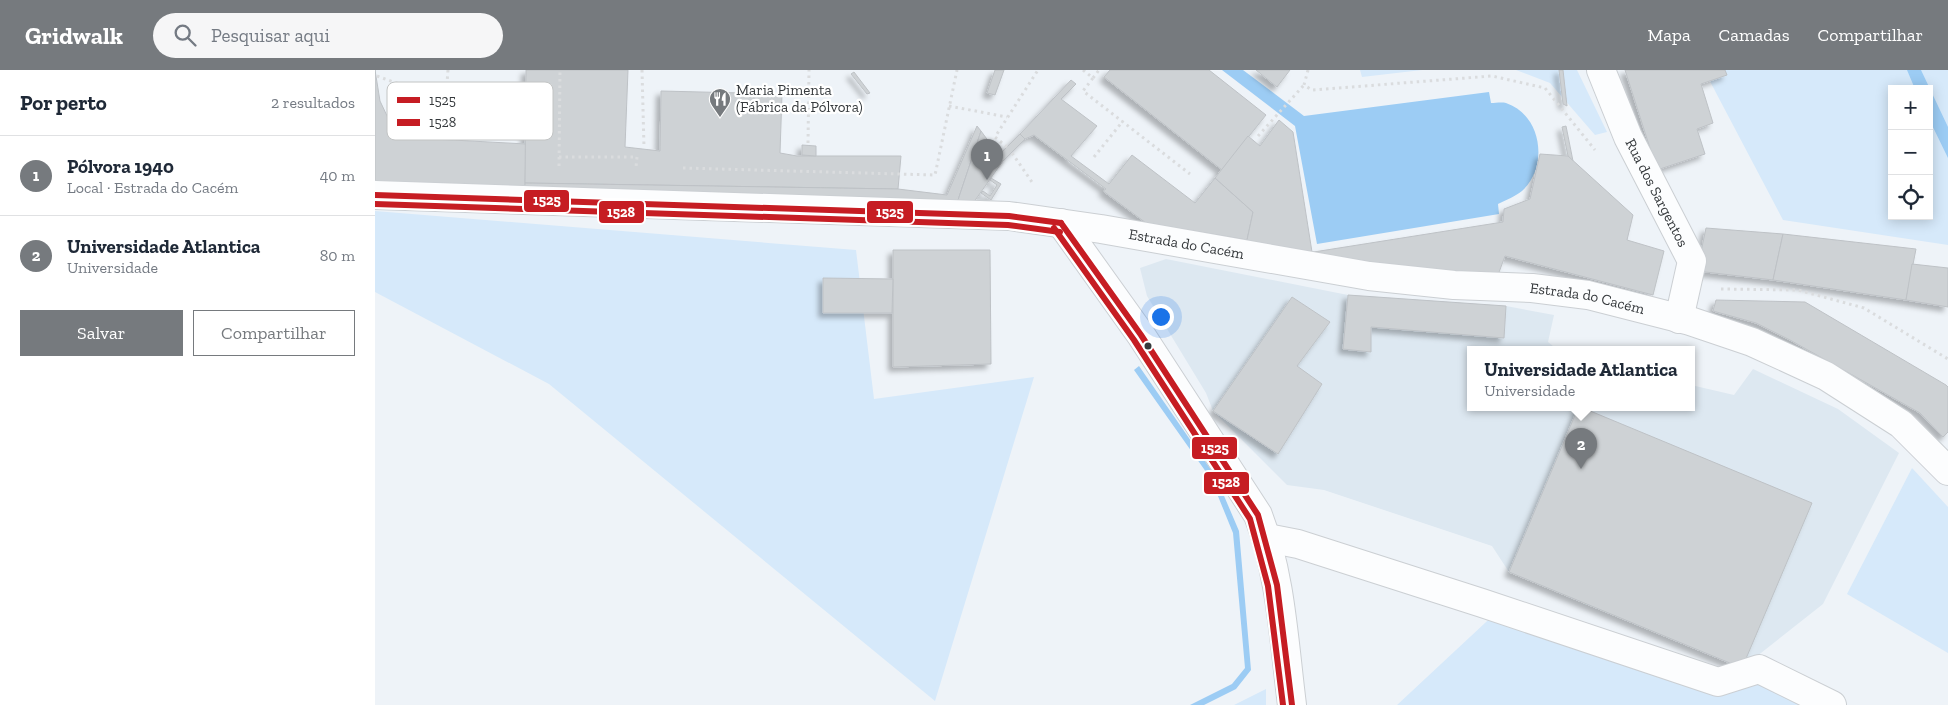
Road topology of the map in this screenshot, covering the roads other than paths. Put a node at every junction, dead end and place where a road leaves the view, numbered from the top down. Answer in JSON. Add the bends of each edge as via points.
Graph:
{"nodes":[{"id":1,"x":1601,"y":70,"type":"edge"},
{"id":2,"x":375,"y":195,"type":"edge"},
{"id":3,"x":1061,"y":223,"type":"junction"},
{"id":4,"x":1679,"y":319,"type":"junction"},
{"id":5,"x":1948,"y":471,"type":"edge"},
{"id":6,"x":1267,"y":538,"type":"junction"},
{"id":7,"x":1293,"y":705,"type":"edge"},
{"id":8,"x":1832,"y":705,"type":"edge"}],
"edges":[{"from":1,"to":4,"type":"street","name":"Rua dos Sargentos","via":[[1628,137],[1692,261]]},
{"from":2,"to":3,"type":"street","name":"Estrada do Cacém","via":[[1009,216]]},
{"from":3,"to":4,"type":"street","name":"Estrada do Cacém","via":[[1369,276],[1454,285],[1532,288],[1588,296]]},
{"from":3,"to":6,"type":"street","via":[[1141,335],[1258,515]]},
{"from":4,"to":5,"type":"street","name":"Estrada do Cacém","via":[[1752,342],[1826,376],[1901,424]]},
{"from":6,"to":7,"type":"street"},
{"from":6,"to":8,"type":"street","via":[[1298,544],[1718,682],[1759,669]]}]}
